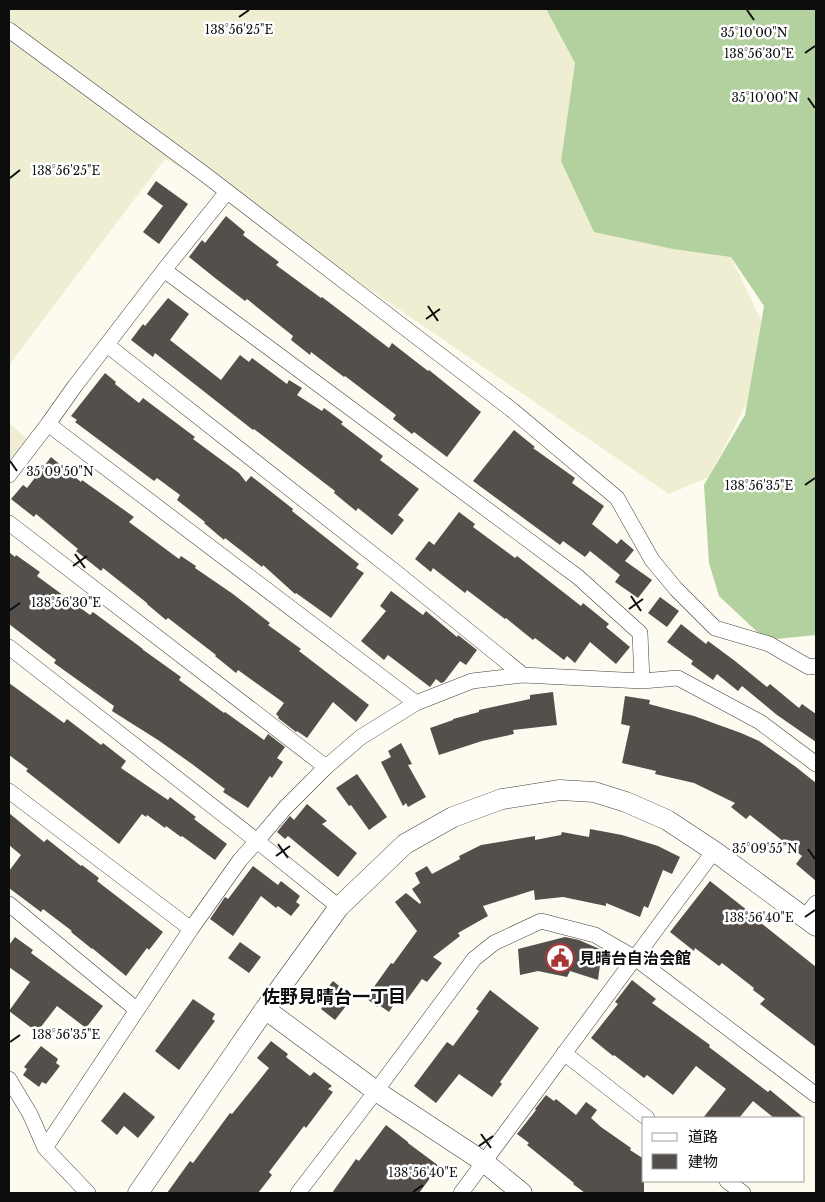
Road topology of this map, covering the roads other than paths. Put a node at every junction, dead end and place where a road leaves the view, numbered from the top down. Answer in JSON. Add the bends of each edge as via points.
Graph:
{"nodes":[{"id":1,"x":9,"y":30,"type":"edge"},
{"id":2,"x":227,"y":192,"type":"junction"},
{"id":3,"x":164,"y":270,"type":"junction"},
{"id":4,"x":107,"y":345,"type":"junction"},
{"id":5,"x":48,"y":424,"type":"junction"},
{"id":6,"x":9,"y":475,"type":"edge"},
{"id":7,"x":9,"y":524,"type":"edge"},
{"id":8,"x":9,"y":647,"type":"edge"},
{"id":9,"x":816,"y":666,"type":"edge"},
{"id":10,"x":523,"y":675,"type":"junction"},
{"id":11,"x":642,"y":681,"type":"junction"},
{"id":12,"x":416,"y":703,"type":"junction"},
{"id":13,"x":816,"y":764,"type":"edge"},
{"id":14,"x":326,"y":768,"type":"junction"},
{"id":15,"x":9,"y":791,"type":"edge"},
{"id":16,"x":256,"y":841,"type":"junction"},
{"id":17,"x":714,"y":851,"type":"junction"},
{"id":18,"x":9,"y":904,"type":"edge"},
{"id":19,"x":339,"y":907,"type":"junction"},
{"id":20,"x":813,"y":915,"type":"edge"},
{"id":21,"x":191,"y":929,"type":"junction"},
{"id":22,"x":635,"y":958,"type":"junction"},
{"id":23,"x":265,"y":1009,"type":"junction"},
{"id":24,"x":137,"y":1010,"type":"junction"},
{"id":25,"x":564,"y":1053,"type":"junction"},
{"id":26,"x":9,"y":1079,"type":"edge"},
{"id":27,"x":376,"y":1091,"type":"junction"},
{"id":28,"x":816,"y":1095,"type":"edge"},
{"id":29,"x":646,"y":1117,"type":"edge"},
{"id":30,"x":45,"y":1148,"type":"junction"},
{"id":31,"x":484,"y":1162,"type":"junction"},
{"id":32,"x":728,"y":1182,"type":"edge"},
{"id":33,"x":88,"y":1193,"type":"edge"},
{"id":34,"x":138,"y":1193,"type":"edge"},
{"id":35,"x":298,"y":1193,"type":"edge"},
{"id":36,"x":461,"y":1193,"type":"edge"},
{"id":37,"x":522,"y":1193,"type":"edge"},
{"id":38,"x":743,"y":1193,"type":"edge"}],
"edges":[{"from":1,"to":2,"type":"street"},
{"from":2,"to":3,"type":"street"},
{"from":2,"to":9,"type":"street","via":[[512,410],[617,498],[652,560],[715,628],[770,644],[809,667]]},
{"from":3,"to":4,"type":"street"},
{"from":3,"to":11,"type":"street","via":[[578,577],[640,633]]},
{"from":4,"to":5,"type":"street"},
{"from":4,"to":10,"type":"street"},
{"from":5,"to":6,"type":"street"},
{"from":5,"to":12,"type":"street"},
{"from":7,"to":14,"type":"street"},
{"from":8,"to":16,"type":"street"},
{"from":10,"to":11,"type":"street"},
{"from":10,"to":12,"type":"street","via":[[472,681]]},
{"from":11,"to":13,"type":"street","via":[[678,678],[760,722]]},
{"from":12,"to":14,"type":"street","via":[[361,737]]},
{"from":14,"to":16,"type":"street"},
{"from":15,"to":21,"type":"street"},
{"from":16,"to":19,"type":"street"},
{"from":16,"to":21,"type":"street"},
{"from":17,"to":19,"type":"street","via":[[667,820],[594,792],[560,790],[512,797],[453,817],[405,844]]},
{"from":17,"to":20,"type":"street"},
{"from":17,"to":22,"type":"street"},
{"from":18,"to":24,"type":"street"},
{"from":19,"to":23,"type":"street"},
{"from":21,"to":24,"type":"street"},
{"from":22,"to":25,"type":"street"},
{"from":22,"to":27,"type":"street","via":[[595,935],[541,922],[494,943],[474,959]]},
{"from":22,"to":28,"type":"street"},
{"from":23,"to":27,"type":"street"},
{"from":23,"to":34,"type":"street"},
{"from":24,"to":30,"type":"street"},
{"from":25,"to":29,"type":"street"},
{"from":25,"to":31,"type":"street"},
{"from":26,"to":30,"type":"street"},
{"from":27,"to":31,"type":"street"},
{"from":27,"to":35,"type":"street"},
{"from":30,"to":33,"type":"street"},
{"from":31,"to":36,"type":"street"},
{"from":31,"to":37,"type":"street"},
{"from":32,"to":38,"type":"street"}]}
